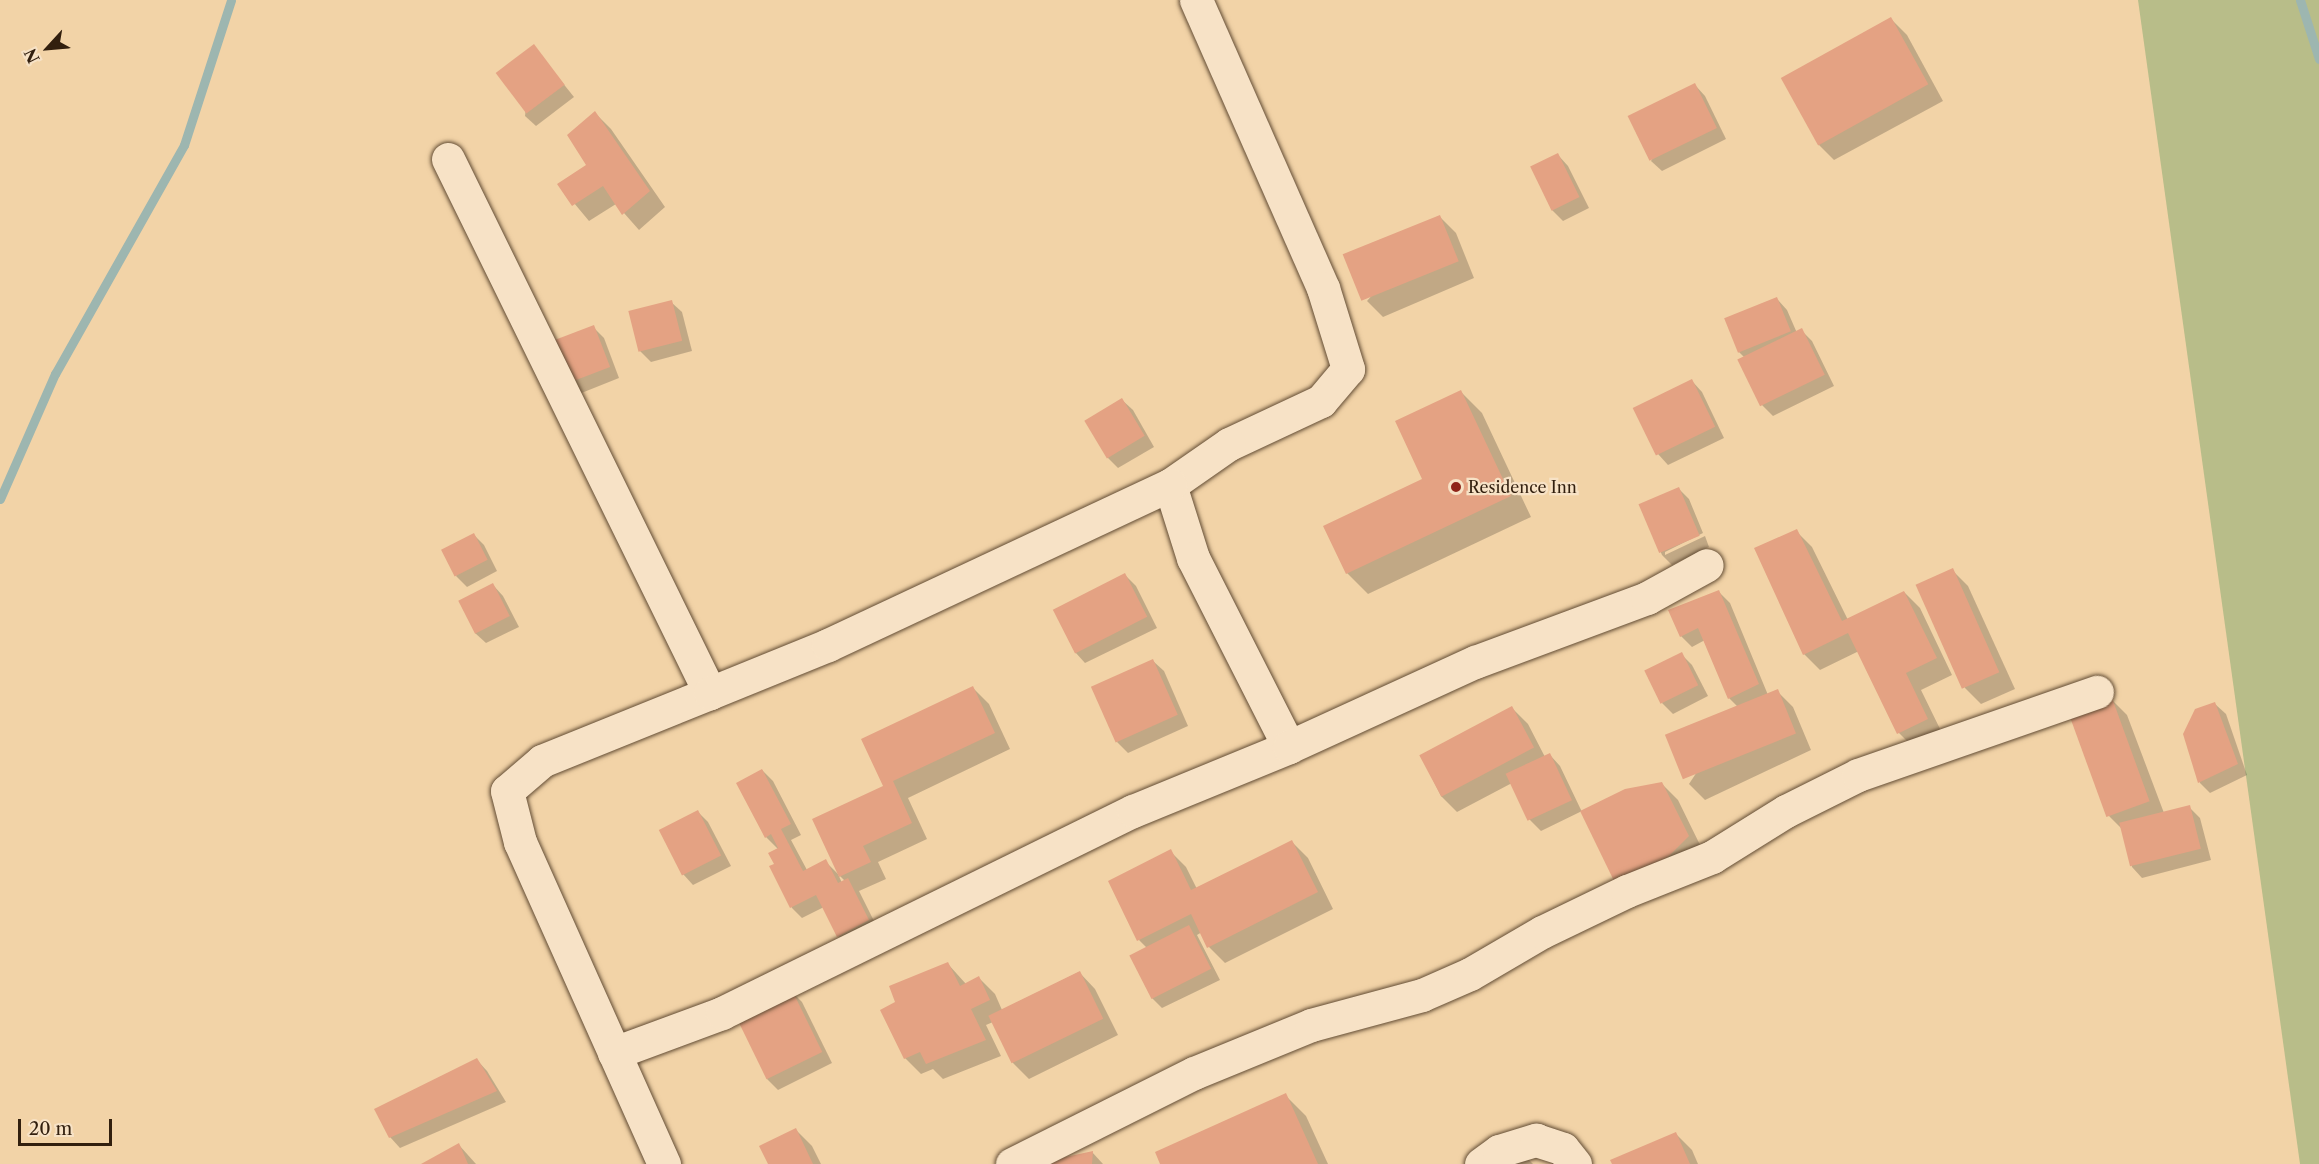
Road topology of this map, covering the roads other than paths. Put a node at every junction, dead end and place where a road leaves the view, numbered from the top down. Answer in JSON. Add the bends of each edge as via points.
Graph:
{"nodes":[{"id":1,"x":1196,"y":0,"type":"edge"},
{"id":2,"x":448,"y":159,"type":"dead end"},
{"id":3,"x":1170,"y":484,"type":"junction"},
{"id":4,"x":1707,"y":565,"type":"dead end"},
{"id":5,"x":2097,"y":692,"type":"dead end"},
{"id":6,"x":710,"y":693,"type":"junction"},
{"id":7,"x":1289,"y":747,"type":"junction"},
{"id":8,"x":614,"y":1053,"type":"junction"},
{"id":9,"x":664,"y":1164,"type":"edge"},
{"id":10,"x":1012,"y":1164,"type":"edge"},
{"id":11,"x":1481,"y":1164,"type":"edge"},
{"id":12,"x":1575,"y":1164,"type":"edge"}],
"edges":[{"from":1,"to":3,"type":"street","via":[[1323,288],[1348,369],[1321,401],[1229,444]]},
{"from":2,"to":6,"type":"street"},
{"from":3,"to":6,"type":"street","via":[[828,645]]},
{"from":3,"to":7,"type":"street","via":[[1193,558]]},
{"from":4,"to":7,"type":"street","via":[[1647,598],[1475,663]]},
{"from":5,"to":10,"type":"street","via":[[1858,775],[1786,811],[1712,857],[1627,891],[1470,974],[1422,994],[1311,1025],[1194,1073]]},
{"from":6,"to":8,"type":"street","via":[[542,761],[507,791],[520,842]]},
{"from":7,"to":8,"type":"street","via":[[1133,811],[722,1013]]},
{"from":8,"to":9,"type":"street"},
{"from":11,"to":12,"type":"street","via":[[1499,1151],[1536,1140],[1563,1149]]}]}
